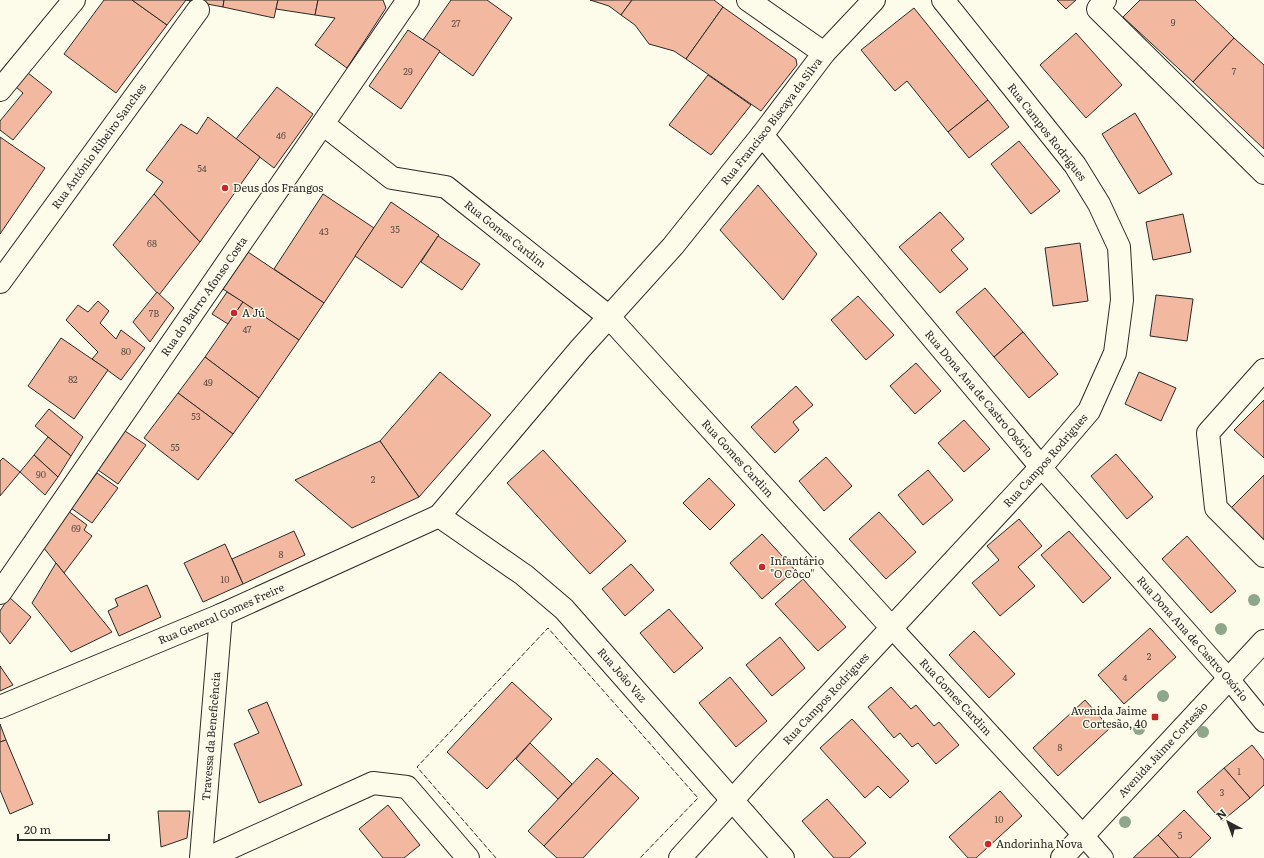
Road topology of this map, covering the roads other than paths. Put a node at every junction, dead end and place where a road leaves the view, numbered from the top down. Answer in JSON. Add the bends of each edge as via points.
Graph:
{"nodes":[{"id":1,"x":74,"y":0,"type":"edge"},
{"id":2,"x":408,"y":0,"type":"edge"},
{"id":3,"x":748,"y":0,"type":"edge"},
{"id":4,"x":874,"y":0,"type":"edge"},
{"id":5,"x":943,"y":0,"type":"edge"},
{"id":6,"x":1105,"y":0,"type":"edge"},
{"id":7,"x":198,"y":10,"type":"dead end"},
{"id":8,"x":824,"y":53,"type":"junction"},
{"id":9,"x":0,"y":90,"type":"edge"},
{"id":10,"x":323,"y":124,"type":"junction"},
{"id":11,"x":762,"y":136,"type":"junction"},
{"id":12,"x":1264,"y":173,"type":"edge"},
{"id":13,"x":0,"y":282,"type":"edge"},
{"id":14,"x":608,"y":316,"type":"junction"},
{"id":15,"x":1264,"y":370,"type":"edge"},
{"id":16,"x":1041,"y":467,"type":"junction"},
{"id":17,"x":439,"y":516,"type":"junction"},
{"id":18,"x":1264,"y":556,"type":"edge"},
{"id":19,"x":0,"y":593,"type":"edge"},
{"id":20,"x":221,"y":615,"type":"junction"},
{"id":21,"x":892,"y":628,"type":"junction"},
{"id":22,"x":1264,"y":641,"type":"edge"},
{"id":23,"x":1229,"y":679,"type":"junction"},
{"id":24,"x":0,"y":707,"type":"edge"},
{"id":25,"x":1264,"y":722,"type":"edge"},
{"id":26,"x":732,"y":800,"type":"junction"},
{"id":27,"x":1083,"y":835,"type":"junction"},
{"id":28,"x":201,"y":858,"type":"edge"},
{"id":29,"x":208,"y":858,"type":"edge"},
{"id":30,"x":468,"y":858,"type":"edge"},
{"id":31,"x":680,"y":858,"type":"edge"},
{"id":32,"x":783,"y":858,"type":"edge"},
{"id":33,"x":1062,"y":858,"type":"edge"},
{"id":34,"x":1102,"y":858,"type":"edge"}],
"edges":[{"from":1,"to":9,"type":"street"},
{"from":2,"to":10,"type":"street","name":"Rua do Bairro Afonso Costa"},
{"from":3,"to":8,"type":"street"},
{"from":4,"to":8,"type":"street","name":"Rua Francisco Biscaya da Silva"},
{"from":5,"to":16,"type":"street","name":"Rua Campos Rodrigues","via":[[1075,165],[1099,204],[1119,247],[1122,300],[1115,353],[1089,411]]},
{"from":6,"to":12,"type":"street","via":[[1098,9]]},
{"from":7,"to":13,"type":"street","name":"Rua António Ribeiro Sanches"},
{"from":8,"to":11,"type":"street","name":"Rua Francisco Biscaya da Silva"},
{"from":10,"to":14,"type":"street","name":"Rua Gomes Cardim","via":[[392,178],[446,186]]},
{"from":10,"to":19,"type":"street","name":"Rua do Bairro Afonso Costa"},
{"from":11,"to":14,"type":"street","name":"Rua Francisco Biscaya da Silva","via":[[673,246]]},
{"from":11,"to":16,"type":"street","name":"Rua Dona Ana de Castro Osório"},
{"from":14,"to":17,"type":"street","name":"Rua Francisco Biscaya da Silva"},
{"from":14,"to":21,"type":"street","name":"Rua Gomes Cardim"},
{"from":15,"to":18,"type":"street","via":[[1208,433],[1216,508]]},
{"from":16,"to":21,"type":"street","name":"Rua Campos Rodrigues"},
{"from":16,"to":23,"type":"street","name":"Rua Dona Ana de Castro Osório"},
{"from":17,"to":20,"type":"street","name":"Rua General Gomes Freire"},
{"from":17,"to":26,"type":"street","name":"Rua João Vaz","via":[[524,575],[564,608]]},
{"from":20,"to":24,"type":"street","name":"Rua General Gomes Freire"},
{"from":20,"to":28,"type":"street","name":"Travessa da Beneficência"},
{"from":21,"to":26,"type":"street","name":"Rua Campos Rodrigues"},
{"from":21,"to":27,"type":"street","name":"Rua Gomes Cardim"},
{"from":22,"to":23,"type":"street","name":"Avenida Jaime Cortesão"},
{"from":23,"to":25,"type":"street","name":"Rua Dona Ana de Castro Osório"},
{"from":23,"to":27,"type":"street","name":"Avenida Jaime Cortesão"},
{"from":26,"to":31,"type":"street","name":"Rua Campos Rodrigues"},
{"from":26,"to":32,"type":"street","name":"Rua João Vaz"},
{"from":27,"to":33,"type":"street","name":"Avenida Jaime Cortesão"},
{"from":27,"to":34,"type":"street","name":"Rua Gomes Cardim"},
{"from":29,"to":30,"type":"street","via":[[373,783],[407,787]]}]}
